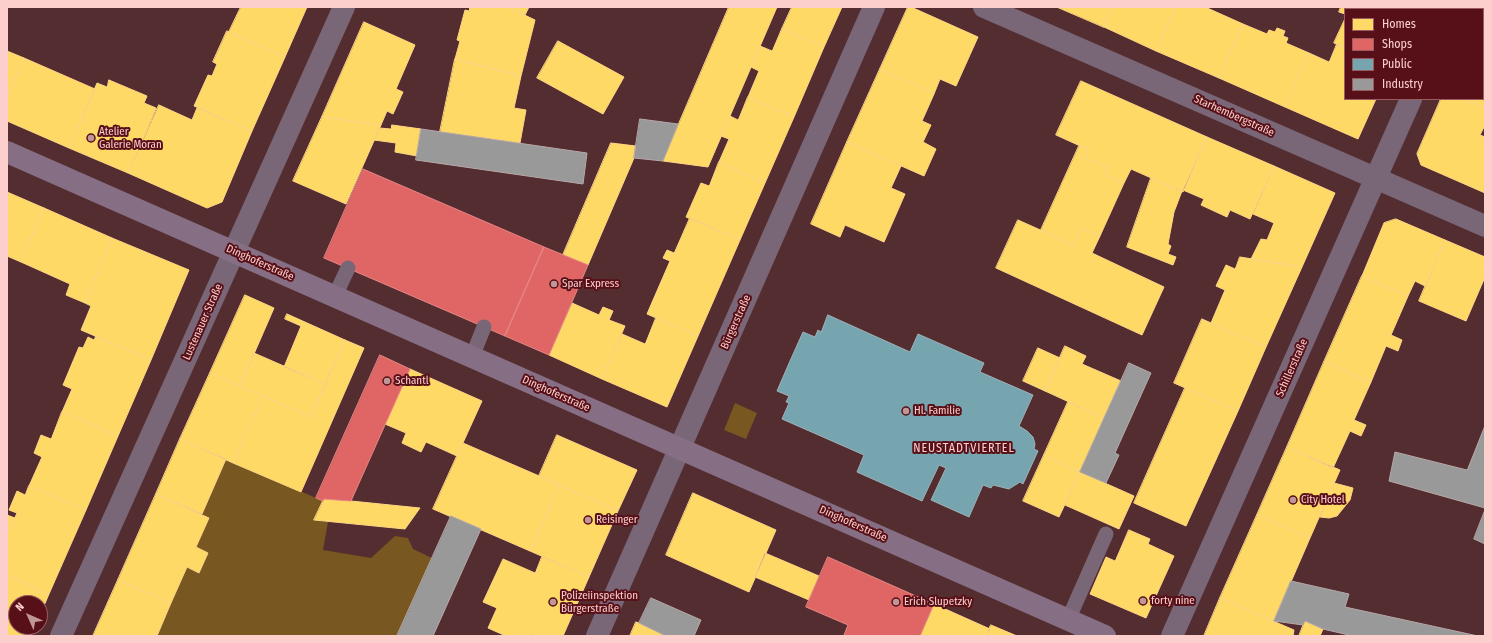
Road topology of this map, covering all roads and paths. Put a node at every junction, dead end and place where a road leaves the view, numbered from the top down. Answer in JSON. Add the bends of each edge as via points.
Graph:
{"nodes":[{"id":1,"x":344,"y":7,"type":"edge"},
{"id":2,"x":874,"y":7,"type":"edge"},
{"id":3,"x":984,"y":7,"type":"edge"},
{"id":4,"x":1411,"y":100,"type":"edge"},
{"id":5,"x":7,"y":152,"type":"edge"},
{"id":6,"x":1376,"y":178,"type":"junction"},
{"id":7,"x":1485,"y":226,"type":"edge"},
{"id":8,"x":234,"y":252,"type":"junction"},
{"id":9,"x":348,"y":268,"type":"dead end"},
{"id":10,"x":335,"y":296,"type":"junction"},
{"id":11,"x":484,"y":327,"type":"dead end"},
{"id":12,"x":472,"y":357,"type":"junction"},
{"id":13,"x":680,"y":449,"type":"junction"},
{"id":14,"x":1106,"y":534,"type":"dead end"},
{"id":15,"x":1068,"y":620,"type":"junction"},
{"id":16,"x":61,"y":636,"type":"edge"},
{"id":17,"x":597,"y":636,"type":"edge"},
{"id":18,"x":1105,"y":636,"type":"edge"},
{"id":19,"x":1172,"y":636,"type":"edge"}],
"edges":[{"from":1,"to":8,"type":"street","name":"Lustenauer Straße"},
{"from":2,"to":13,"type":"street","name":"Bürgerstraße"},
{"from":3,"to":6,"type":"street","name":"Starhembergstraße"},
{"from":4,"to":6,"type":"street","name":"Schillerstraße"},
{"from":5,"to":8,"type":"main road","name":"Dinghoferstraße"},
{"from":6,"to":7,"type":"street","name":"Starhembergstraße"},
{"from":6,"to":19,"type":"street","name":"Schillerstraße"},
{"from":8,"to":10,"type":"main road","name":"Dinghoferstraße"},
{"from":8,"to":16,"type":"street","name":"Lustenauer Straße"},
{"from":9,"to":10,"type":"lane"},
{"from":10,"to":12,"type":"main road","name":"Dinghoferstraße"},
{"from":11,"to":12,"type":"lane"},
{"from":12,"to":13,"type":"main road","name":"Dinghoferstraße"},
{"from":13,"to":15,"type":"main road","name":"Dinghoferstraße"},
{"from":13,"to":17,"type":"street","name":"Bürgerstraße"},
{"from":14,"to":15,"type":"lane"},
{"from":15,"to":18,"type":"main road","name":"Dinghoferstraße"}]}
